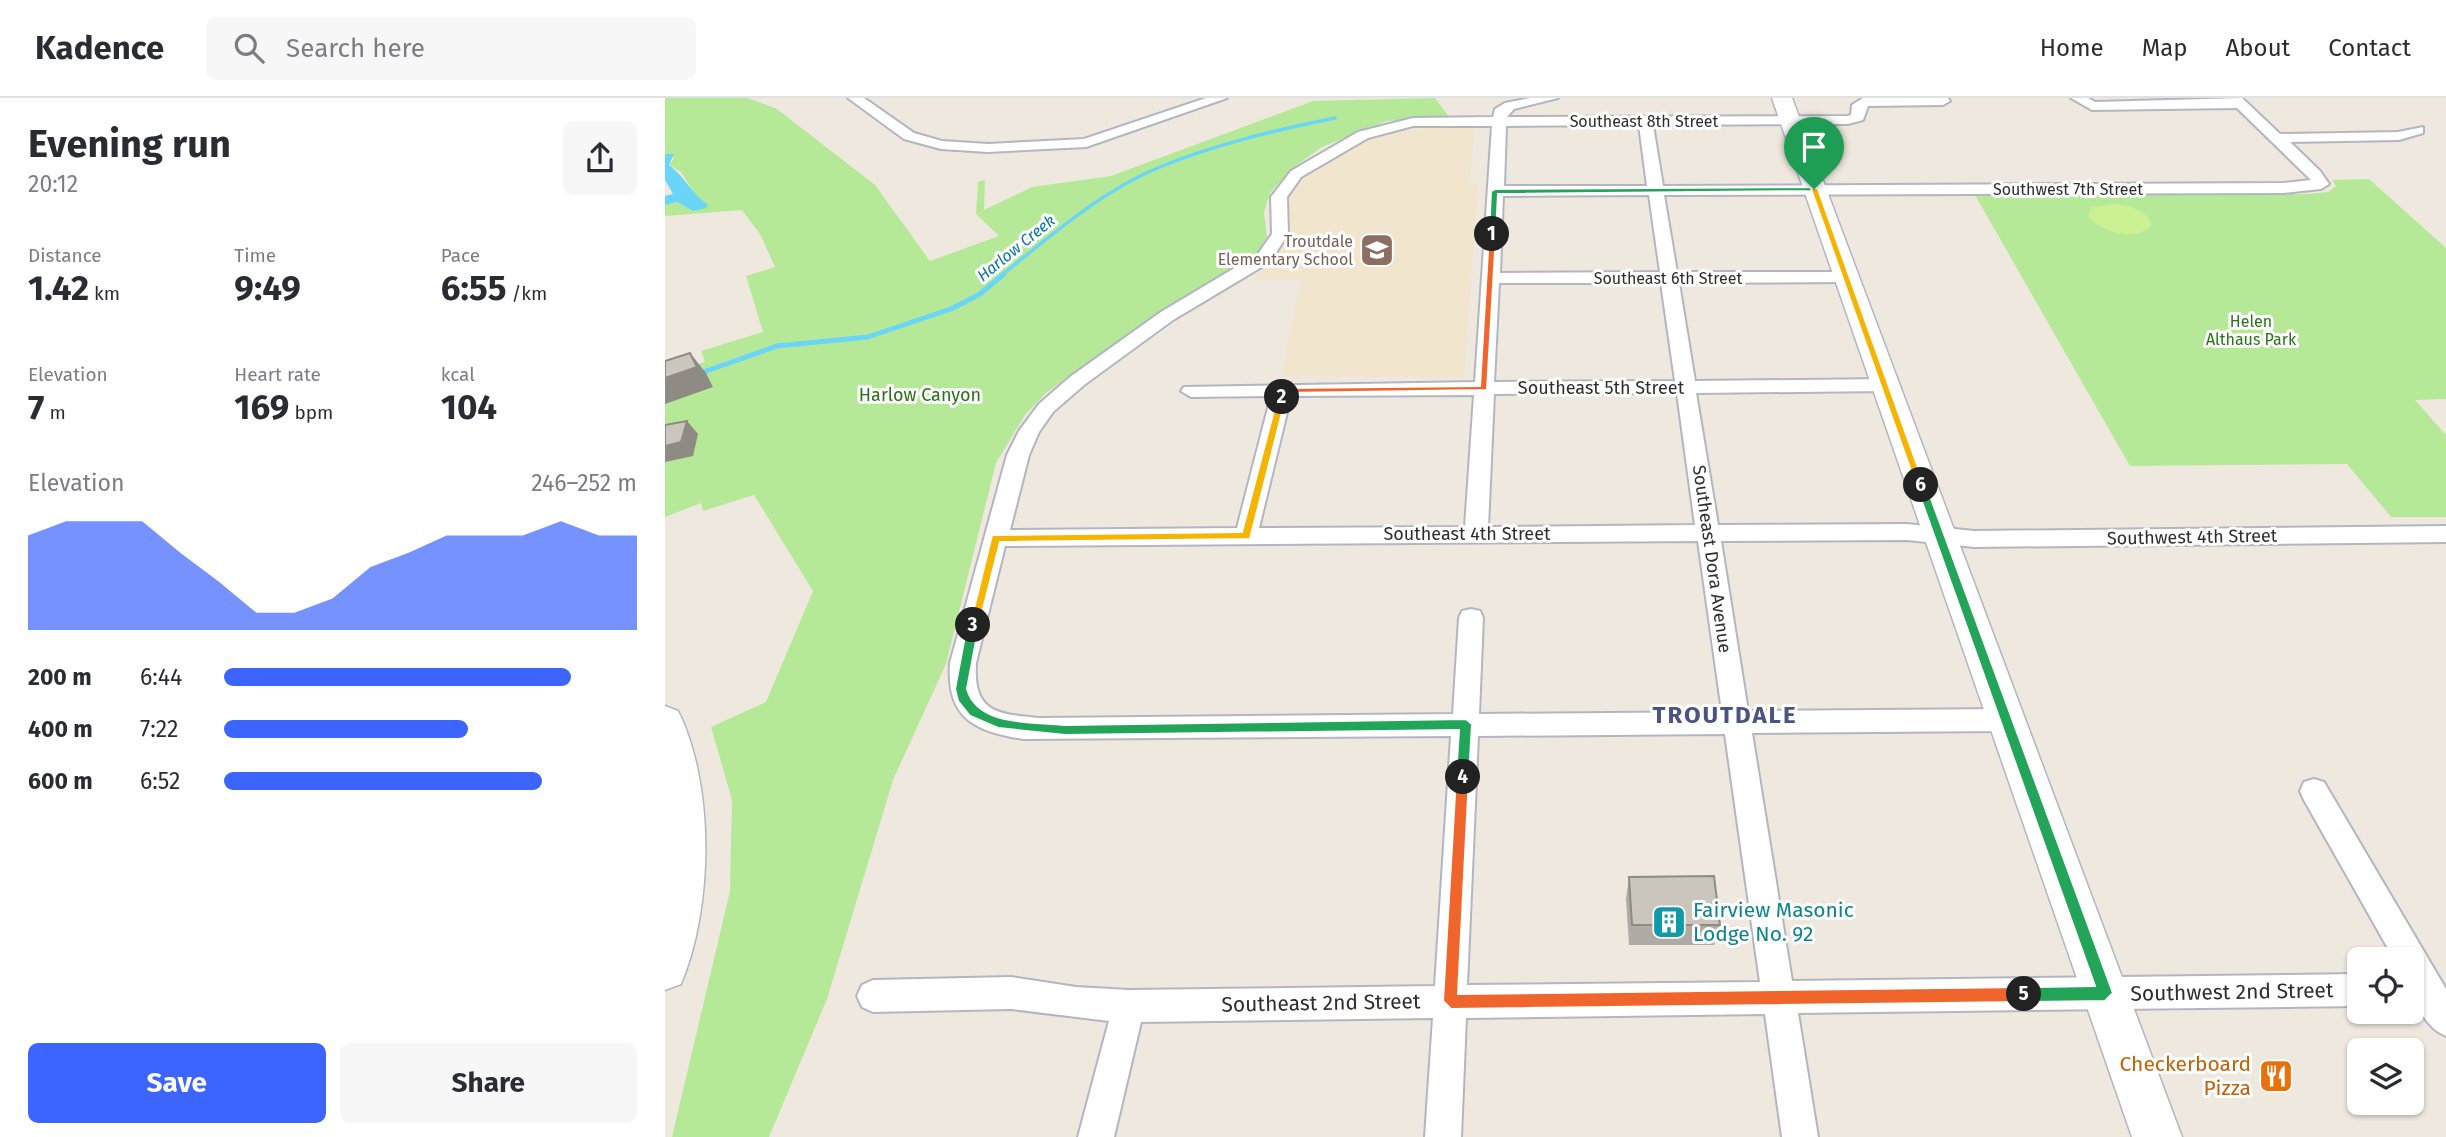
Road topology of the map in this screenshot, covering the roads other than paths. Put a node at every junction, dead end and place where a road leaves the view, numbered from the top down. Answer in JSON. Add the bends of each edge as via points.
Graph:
{"nodes":[{"id":1,"x":855,"y":98,"type":"edge"},
{"id":2,"x":1220,"y":98,"type":"edge"},
{"id":3,"x":1551,"y":98,"type":"edge"},
{"id":4,"x":2078,"y":98,"type":"edge"},
{"id":5,"x":2237,"y":101,"type":"edge"},
{"id":6,"x":1944,"y":103,"type":"edge"},
{"id":7,"x":1786,"y":109,"type":"edge"},
{"id":8,"x":1645,"y":120,"type":"junction"},
{"id":9,"x":1499,"y":121,"type":"junction"},
{"id":10,"x":2418,"y":130,"type":"dead end"},
{"id":11,"x":2277,"y":138,"type":"junction"},
{"id":12,"x":1814,"y":189,"type":"junction"},
{"id":13,"x":1495,"y":191,"type":"junction"},
{"id":14,"x":1655,"y":191,"type":"junction"},
{"id":15,"x":1846,"y":276,"type":"junction"},
{"id":16,"x":1490,"y":278,"type":"junction"},
{"id":17,"x":1668,"y":278,"type":"junction"},
{"id":18,"x":1885,"y":385,"type":"junction"},
{"id":19,"x":1484,"y":388,"type":"junction"},
{"id":20,"x":1686,"y":388,"type":"junction"},
{"id":21,"x":1283,"y":390,"type":"junction"},
{"id":22,"x":1191,"y":391,"type":"dead end"},
{"id":23,"x":1708,"y":532,"type":"junction"},
{"id":24,"x":1476,"y":534,"type":"junction"},
{"id":25,"x":2446,"y":534,"type":"edge"},
{"id":26,"x":1939,"y":535,"type":"junction"},
{"id":27,"x":1246,"y":536,"type":"junction"},
{"id":28,"x":996,"y":538,"type":"junction"},
{"id":29,"x":1471,"y":618,"type":"dead end"},
{"id":30,"x":2007,"y":720,"type":"junction"},
{"id":31,"x":665,"y":722,"type":"edge"},
{"id":32,"x":1736,"y":723,"type":"junction"},
{"id":33,"x":1466,"y":724,"type":"junction"},
{"id":34,"x":2314,"y":791,"type":"dead end"},
{"id":35,"x":2404,"y":947,"type":"edge"},
{"id":36,"x":665,"y":968,"type":"edge"},
{"id":37,"x":2347,"y":990,"type":"edge"},
{"id":38,"x":2105,"y":993,"type":"junction"},
{"id":39,"x":2424,"y":994,"type":"edge"},
{"id":40,"x":873,"y":996,"type":"dead end"},
{"id":41,"x":1779,"y":998,"type":"junction"},
{"id":42,"x":1451,"y":1001,"type":"junction"},
{"id":43,"x":1129,"y":1006,"type":"junction"},
{"id":44,"x":2446,"y":1020,"type":"edge"},
{"id":45,"x":1096,"y":1137,"type":"edge"},
{"id":46,"x":1443,"y":1137,"type":"edge"},
{"id":47,"x":1800,"y":1137,"type":"edge"},
{"id":48,"x":2157,"y":1137,"type":"edge"}],
"edges":[{"from":1,"to":2,"type":"street","via":[[909,136],[984,154],[1094,141]]},
{"from":3,"to":9,"type":"street","via":[[1505,108]]},
{"from":4,"to":5,"type":"street","via":[[2090,109]]},
{"from":5,"to":11,"type":"street"},
{"from":6,"to":7,"type":"street","name":"Southeast 8th Street","via":[[1864,102],[1854,119]]},
{"from":7,"to":8,"type":"street","name":"Southeast 8th Street"},
{"from":7,"to":12,"type":"main road"},
{"from":8,"to":9,"type":"street","name":"Southeast 8th Street"},
{"from":8,"to":14,"type":"street","name":"Southeast Dora Avenue"},
{"from":9,"to":13,"type":"street"},
{"from":9,"to":28,"type":"street","name":"Southeast 8th Street","via":[[1421,122],[1383,128],[1350,141],[1296,174],[1279,197],[1280,234],[1264,258],[1167,316],[1046,408],[1018,456]]},
{"from":10,"to":11,"type":"street","via":[[2399,136]]},
{"from":11,"to":12,"type":"street","name":"Southwest 7th Street","via":[[2321,184],[2283,188]]},
{"from":12,"to":14,"type":"street","name":"Southwest 7th Street"},
{"from":12,"to":15,"type":"main road"},
{"from":13,"to":14,"type":"street","name":"Southwest 7th Street"},
{"from":13,"to":16,"type":"street"},
{"from":14,"to":17,"type":"street","name":"Southeast Dora Avenue"},
{"from":15,"to":17,"type":"street","name":"Southeast 6th Street"},
{"from":15,"to":18,"type":"main road"},
{"from":16,"to":17,"type":"street","name":"Southeast 6th Street"},
{"from":16,"to":19,"type":"street"},
{"from":17,"to":20,"type":"street","name":"Southeast Dora Avenue"},
{"from":18,"to":20,"type":"street","name":"Southeast 5th Street"},
{"from":18,"to":26,"type":"main road"},
{"from":19,"to":20,"type":"street","name":"Southeast 5th Street"},
{"from":19,"to":21,"type":"street","name":"Southeast 5th Street"},
{"from":19,"to":24,"type":"street"},
{"from":20,"to":23,"type":"street","name":"Southeast Dora Avenue"},
{"from":21,"to":22,"type":"street","name":"Southeast 5th Street"},
{"from":21,"to":27,"type":"street"},
{"from":23,"to":24,"type":"street","name":"Southeast 4th Street"},
{"from":23,"to":26,"type":"street","name":"Southeast 4th Street"},
{"from":23,"to":32,"type":"street","name":"Southeast Dora Avenue"},
{"from":24,"to":27,"type":"street","name":"Southeast 4th Street"},
{"from":25,"to":26,"type":"street","name":"Southwest 4th Street","via":[[1974,539]]},
{"from":26,"to":30,"type":"main road"},
{"from":27,"to":28,"type":"street","name":"Southeast 4th Street"},
{"from":28,"to":33,"type":"street","name":"Southeast 8th Street","via":[[961,676],[964,701],[975,713],[998,723],[1053,730]]},
{"from":29,"to":33,"type":"street"},
{"from":30,"to":32,"type":"street"},
{"from":30,"to":38,"type":"main road"},
{"from":31,"to":36,"type":"main road","via":[[684,793],[684,852],[682,891]]},
{"from":32,"to":33,"type":"street"},
{"from":32,"to":41,"type":"street","name":"Southeast Dora Avenue"},
{"from":33,"to":42,"type":"street"},
{"from":34,"to":35,"type":"street"},
{"from":37,"to":38,"type":"street","name":"Southwest 2nd Street"},
{"from":38,"to":41,"type":"street","name":"Southeast 2nd Street"},
{"from":38,"to":48,"type":"main road"},
{"from":39,"to":44,"type":"street"},
{"from":40,"to":43,"type":"street","name":"Southeast 2nd Street","via":[[1011,993]]},
{"from":41,"to":42,"type":"street","name":"Southeast 2nd Street"},
{"from":41,"to":47,"type":"street","name":"Southeast Dora Avenue"},
{"from":42,"to":43,"type":"street","name":"Southeast 2nd Street"},
{"from":42,"to":46,"type":"street"},
{"from":43,"to":45,"type":"street"}]}
